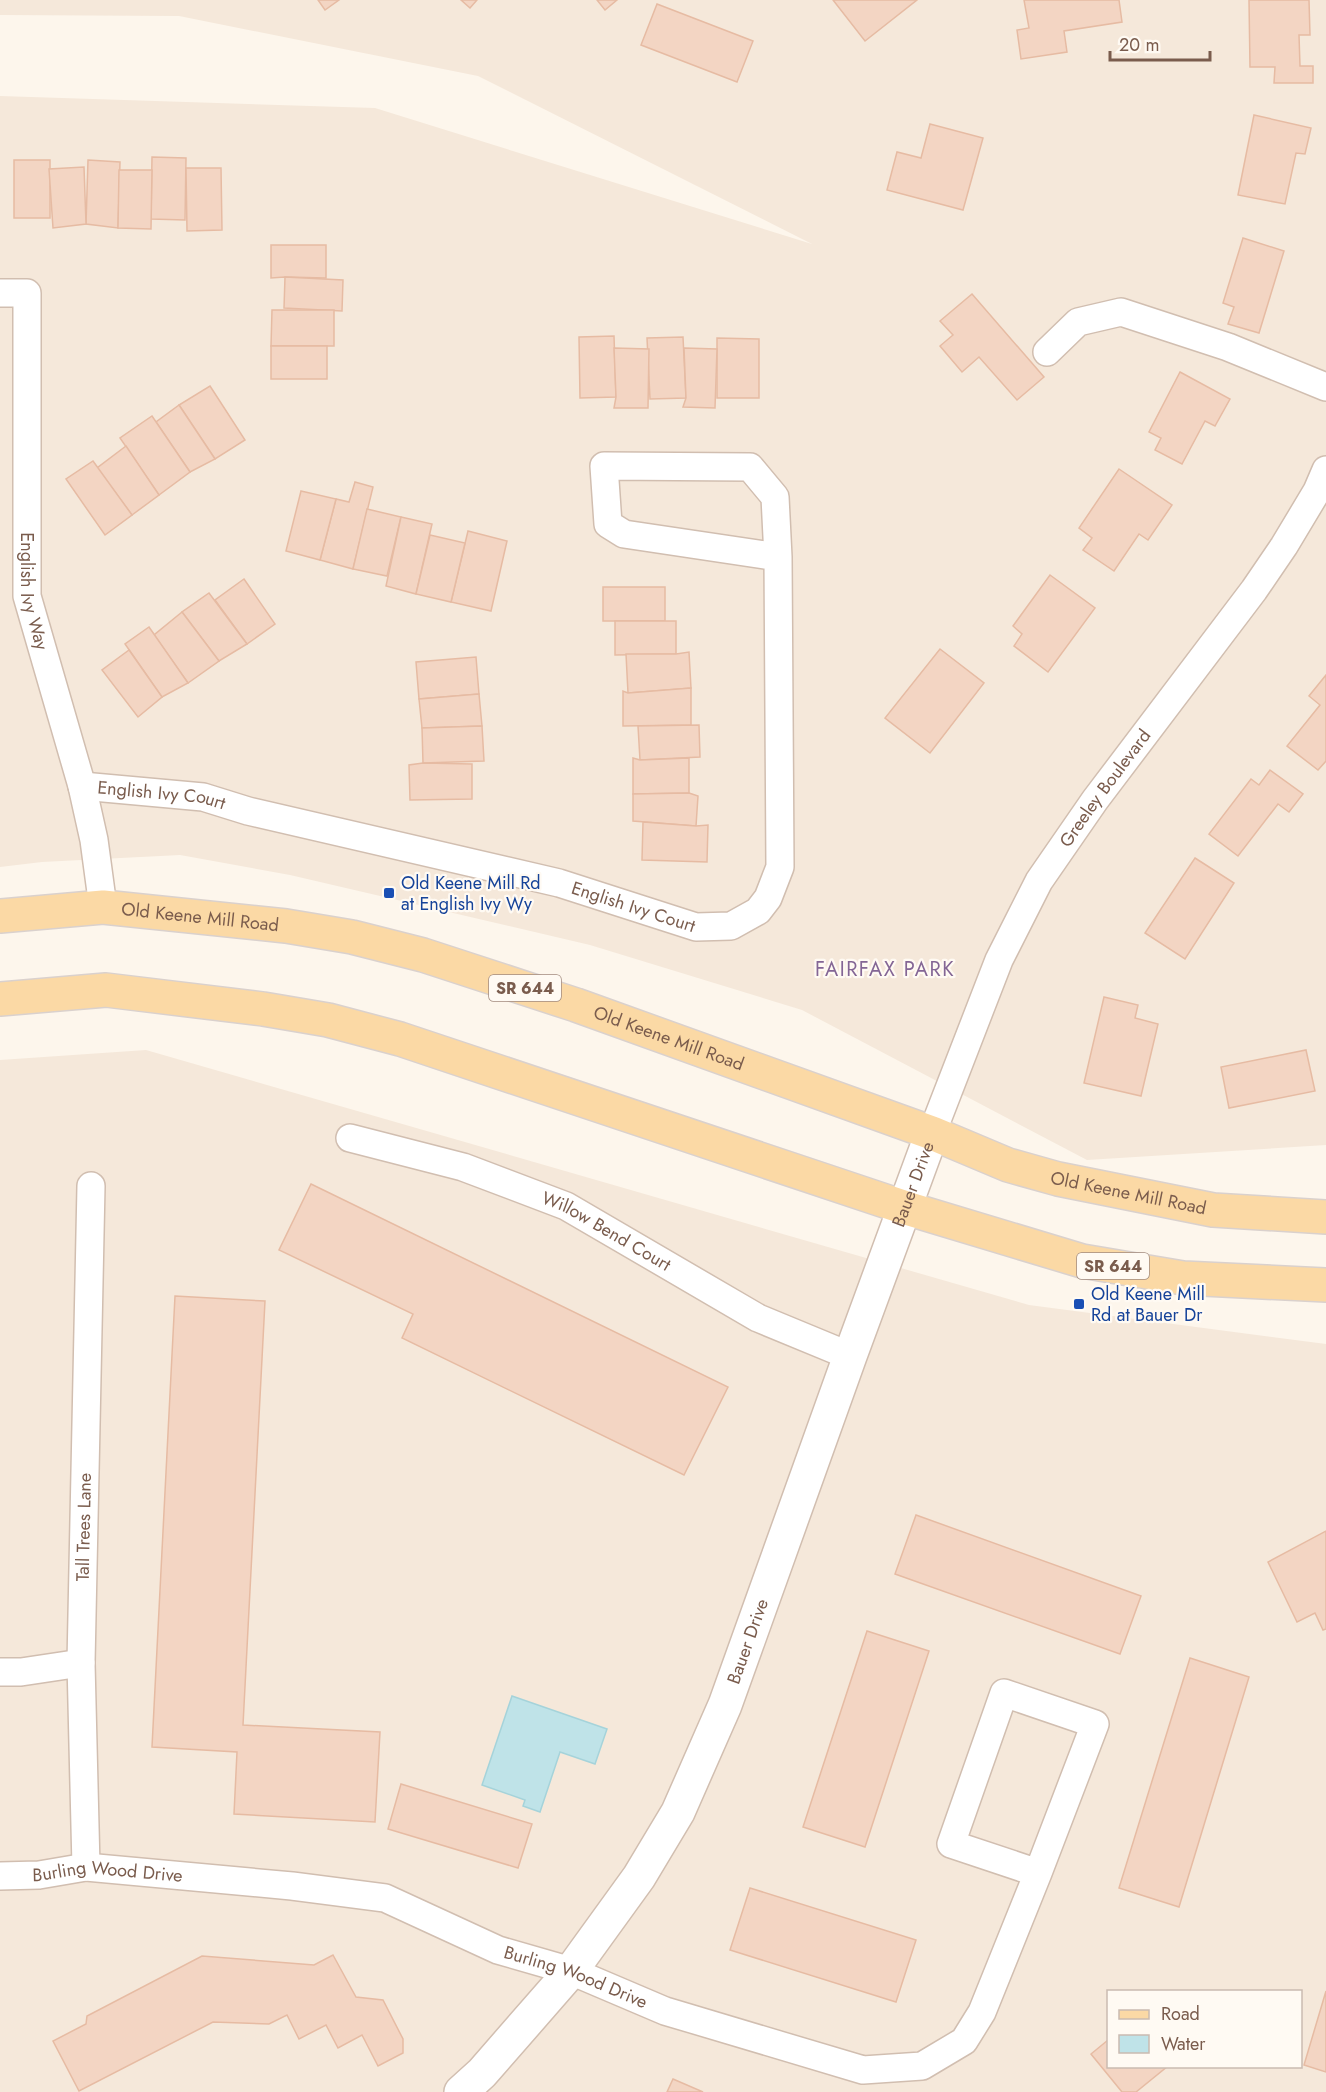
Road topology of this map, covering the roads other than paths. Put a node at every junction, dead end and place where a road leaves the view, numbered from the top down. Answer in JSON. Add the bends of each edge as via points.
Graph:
{"nodes":[{"id":1,"x":0,"y":293,"type":"edge"},
{"id":2,"x":1047,"y":352,"type":"dead end"},
{"id":3,"x":1326,"y":387,"type":"edge"},
{"id":4,"x":1326,"y":470,"type":"edge"},
{"id":5,"x":778,"y":557,"type":"junction"},
{"id":6,"x":82,"y":786,"type":"junction"},
{"id":7,"x":103,"y":907,"type":"junction"},
{"id":8,"x":0,"y":916,"type":"edge"},
{"id":9,"x":0,"y":999,"type":"edge"},
{"id":10,"x":932,"y":1133,"type":"junction"},
{"id":11,"x":350,"y":1138,"type":"dead end"},
{"id":12,"x":91,"y":1186,"type":"dead end"},
{"id":13,"x":906,"y":1208,"type":"junction"},
{"id":14,"x":1326,"y":1217,"type":"edge"},
{"id":15,"x":1326,"y":1285,"type":"edge"},
{"id":16,"x":850,"y":1356,"type":"junction"},
{"id":17,"x":81,"y":1663,"type":"junction"},
{"id":18,"x":0,"y":1672,"type":"edge"},
{"id":19,"x":86,"y":1867,"type":"junction"},
{"id":20,"x":1038,"y":1873,"type":"junction"},
{"id":21,"x":0,"y":1876,"type":"edge"},
{"id":22,"x":571,"y":1971,"type":"junction"},
{"id":23,"x":461,"y":2092,"type":"edge"}],
"edges":[{"from":1,"to":6,"type":"street","name":"English Ivy Way","via":[[27,293],[27,596]]},
{"from":2,"to":3,"type":"street","via":[[1077,322],[1121,312],[1228,347]]},
{"from":4,"to":10,"type":"street","name":"Greeley Boulevard","via":[[1317,491],[1254,590],[1095,800],[1039,881],[999,960]]},
{"from":5,"to":5,"type":"street","name":"English Ivy Court","via":[[624,534],[608,524],[604,466],[750,466],[776,497]]},
{"from":5,"to":6,"type":"street","name":"English Ivy Court","via":[[780,867],[768,898],[758,911],[731,926],[696,927],[559,882],[202,797]]},
{"from":6,"to":7,"type":"street","name":"English Ivy Way"},
{"from":7,"to":8,"type":"main road","name":"Old Keene Mill Road","number":"SR 644"},
{"from":7,"to":10,"type":"main road","name":"Old Keene Mill Road","number":"SR 644","via":[[286,926],[423,955],[576,1005]]},
{"from":9,"to":13,"type":"main road","number":"SR 644","via":[[106,990],[328,1020],[400,1039]]},
{"from":10,"to":13,"type":"street","name":"Bauer Drive"},
{"from":10,"to":14,"type":"main road","name":"Old Keene Mill Road","number":"SR 644","via":[[1008,1165],[1058,1179],[1213,1210]]},
{"from":11,"to":16,"type":"street","name":"Willow Bend Court","via":[[463,1167],[566,1206],[758,1318]]},
{"from":12,"to":17,"type":"street","name":"Tall Trees Lane"},
{"from":13,"to":15,"type":"main road","number":"SR 644","via":[[1082,1261],[1183,1278]]},
{"from":13,"to":16,"type":"street","name":"Bauer Drive"},
{"from":16,"to":22,"type":"street","name":"Bauer Drive","via":[[725,1706],[678,1812],[639,1877]]},
{"from":17,"to":18,"type":"street"},
{"from":17,"to":19,"type":"street","name":"Tall Trees Lane"},
{"from":19,"to":21,"type":"street","name":"Burling Wood Drive","via":[[39,1875]]},
{"from":19,"to":22,"type":"street","name":"Burling Wood Drive","via":[[385,1898],[498,1950]]},
{"from":20,"to":20,"type":"street","name":"Burling Wood Drive","via":[[1095,1724],[1004,1693],[951,1844]]},
{"from":20,"to":22,"type":"street","name":"Burling Wood Drive","via":[[982,2012],[964,2041],[922,2066],[863,2070],[665,2010]]},
{"from":22,"to":23,"type":"street","name":"Bauer Drive"}]}
